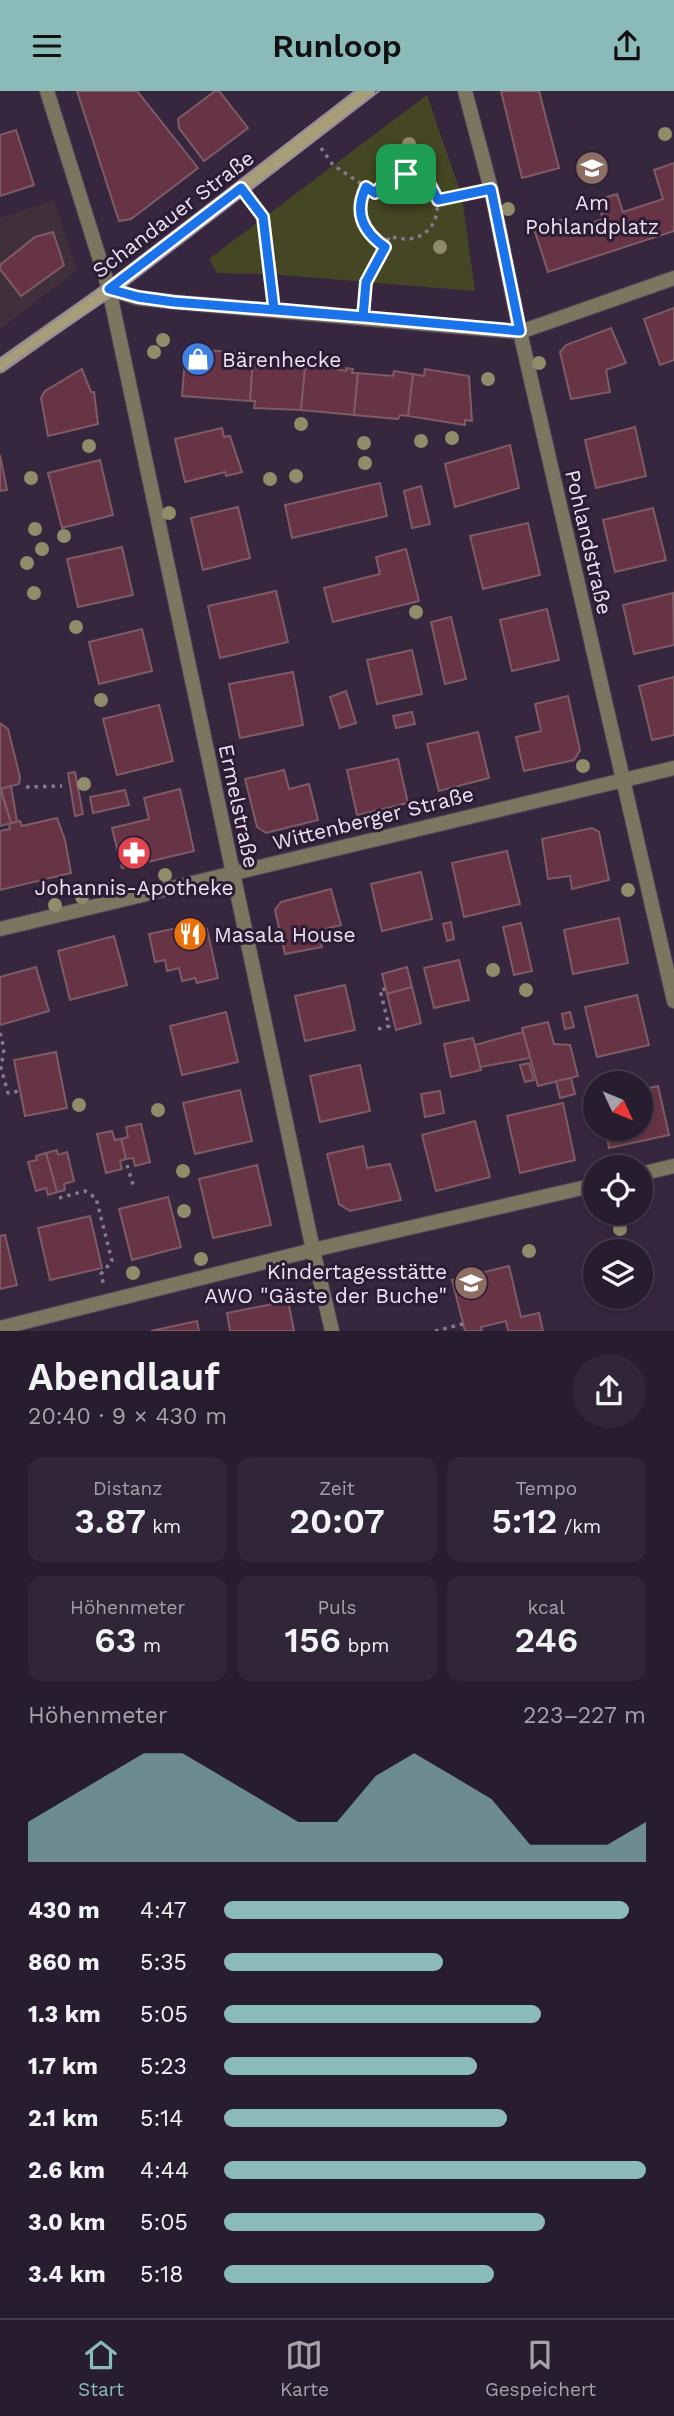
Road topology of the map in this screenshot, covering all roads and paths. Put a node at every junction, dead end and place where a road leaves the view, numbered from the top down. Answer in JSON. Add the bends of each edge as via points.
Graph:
{"nodes":[{"id":1,"x":47,"y":91,"type":"edge"},
{"id":2,"x":368,"y":91,"type":"edge"},
{"id":3,"x":465,"y":91,"type":"edge"},
{"id":4,"x":311,"y":135,"type":"junction"},
{"id":5,"x":366,"y":187,"type":"junction"},
{"id":6,"x":241,"y":188,"type":"junction"},
{"id":7,"x":491,"y":189,"type":"junction"},
{"id":8,"x":438,"y":200,"type":"junction"},
{"id":9,"x":385,"y":247,"type":"junction"},
{"id":10,"x":674,"y":278,"type":"edge"},
{"id":11,"x":109,"y":289,"type":"junction"},
{"id":12,"x":274,"y":309,"type":"junction"},
{"id":13,"x":363,"y":317,"type":"junction"},
{"id":14,"x":520,"y":331,"type":"junction"},
{"id":15,"x":0,"y":366,"type":"edge"},
{"id":16,"x":674,"y":768,"type":"edge"},
{"id":17,"x":622,"y":780,"type":"junction"},
{"id":18,"x":61,"y":786,"type":"dead end"},
{"id":19,"x":26,"y":787,"type":"dead end"},
{"id":20,"x":231,"y":874,"type":"junction"},
{"id":21,"x":0,"y":929,"type":"edge"},
{"id":22,"x":386,"y":989,"type":"dead end"},
{"id":23,"x":674,"y":1001,"type":"edge"},
{"id":24,"x":378,"y":1029,"type":"dead end"},
{"id":25,"x":0,"y":1033,"type":"edge"},
{"id":26,"x":20,"y":1091,"type":"dead end"},
{"id":27,"x":127,"y":1165,"type":"dead end"},
{"id":28,"x":674,"y":1166,"type":"edge"},
{"id":29,"x":653,"y":1171,"type":"edge"},
{"id":30,"x":134,"y":1188,"type":"dead end"},
{"id":31,"x":583,"y":1188,"type":"edge"},
{"id":32,"x":59,"y":1198,"type":"dead end"},
{"id":33,"x":313,"y":1250,"type":"junction"},
{"id":34,"x":102,"y":1279,"type":"dead end"},
{"id":35,"x":463,"y":1324,"type":"dead end"},
{"id":36,"x":0,"y":1328,"type":"edge"},
{"id":37,"x":332,"y":1331,"type":"edge"},
{"id":38,"x":435,"y":1331,"type":"edge"}],
"edges":[{"from":1,"to":11,"type":"street","name":"Ermelstraße"},
{"from":2,"to":4,"type":"main road","name":"Schandauer Straße"},
{"from":3,"to":7,"type":"street","name":"Pohlandstraße"},
{"from":4,"to":5,"type":"path","via":[[333,165]]},
{"from":4,"to":6,"type":"main road","name":"Schandauer Straße"},
{"from":5,"to":8,"type":"path","via":[[375,193],[393,176],[412,174],[429,183]]},
{"from":5,"to":9,"type":"path","via":[[361,222]]},
{"from":6,"to":11,"type":"main road","name":"Schandauer Straße"},
{"from":6,"to":12,"type":"path","via":[[263,217]]},
{"from":7,"to":8,"type":"path"},
{"from":7,"to":14,"type":"street","name":"Pohlandstraße"},
{"from":8,"to":9,"type":"path","via":[[436,218],[425,233],[408,239],[390,236]]},
{"from":9,"to":13,"type":"path","via":[[366,282]]},
{"from":10,"to":14,"type":"street"},
{"from":11,"to":12,"type":"street","via":[[174,302]]},
{"from":11,"to":15,"type":"main road","name":"Schandauer Straße"},
{"from":11,"to":20,"type":"street","name":"Ermelstraße"},
{"from":12,"to":13,"type":"street"},
{"from":13,"to":14,"type":"street"},
{"from":14,"to":17,"type":"street","name":"Pohlandstraße"},
{"from":16,"to":17,"type":"street","name":"Wittenberger Straße"},
{"from":17,"to":20,"type":"street","name":"Wittenberger Straße"},
{"from":17,"to":23,"type":"street","name":"Pohlandstraße"},
{"from":18,"to":19,"type":"path"},
{"from":20,"to":21,"type":"street","name":"Wittenberger Straße"},
{"from":20,"to":33,"type":"street","name":"Ermelstraße"},
{"from":22,"to":24,"type":"path","via":[[380,991],[389,1027]]},
{"from":25,"to":26,"type":"path","via":[[4,1049],[1,1068],[8,1093]]},
{"from":27,"to":30,"type":"path"},
{"from":28,"to":29,"type":"street"},
{"from":31,"to":33,"type":"street"},
{"from":32,"to":34,"type":"path","via":[[85,1191],[96,1198],[112,1261]]},
{"from":33,"to":36,"type":"street"},
{"from":33,"to":37,"type":"street","name":"Ermelstraße"},
{"from":35,"to":38,"type":"path"}]}
